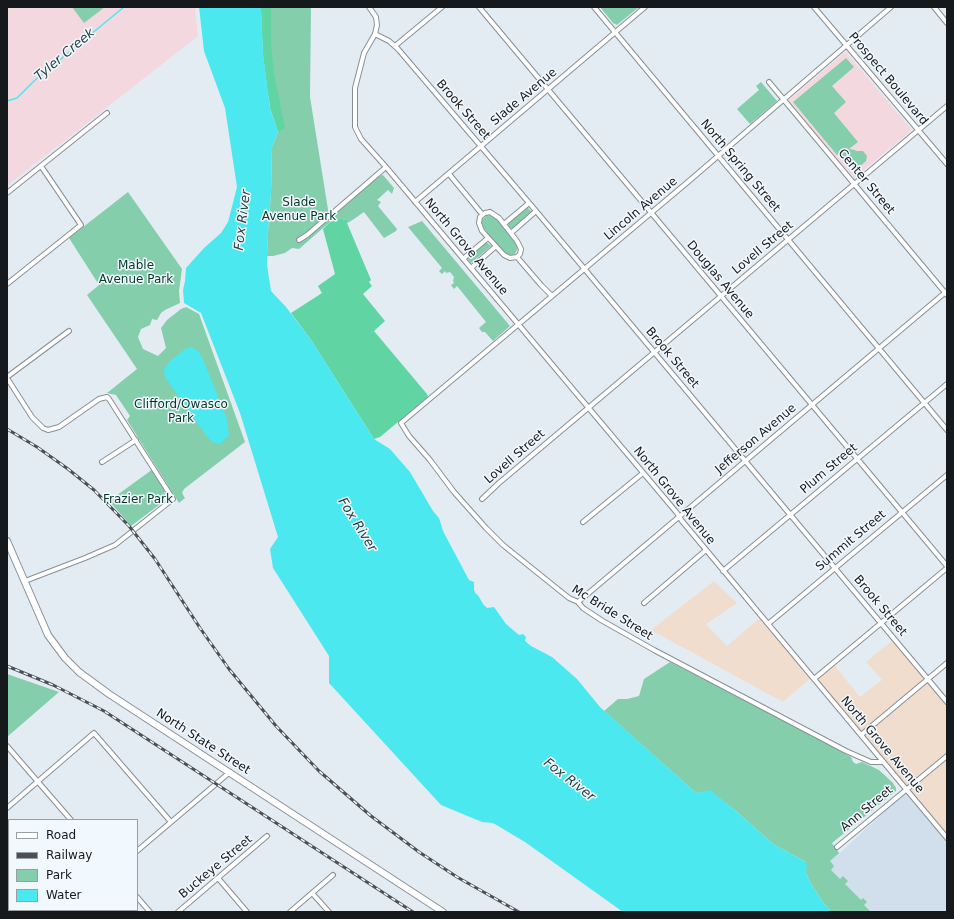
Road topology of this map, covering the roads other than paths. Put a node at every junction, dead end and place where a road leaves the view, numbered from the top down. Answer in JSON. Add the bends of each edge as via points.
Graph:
{"nodes":[{"id":1,"x":369,"y":7,"type":"edge"},
{"id":2,"x":442,"y":7,"type":"edge"},
{"id":3,"x":479,"y":7,"type":"edge"},
{"id":4,"x":594,"y":7,"type":"edge"},
{"id":5,"x":645,"y":7,"type":"edge"},
{"id":6,"x":814,"y":7,"type":"edge"},
{"id":7,"x":891,"y":7,"type":"edge"},
{"id":8,"x":934,"y":7,"type":"edge"},
{"id":9,"x":947,"y":23,"type":"edge"},
{"id":10,"x":615,"y":33,"type":"junction"},
{"id":11,"x":375,"y":34,"type":"junction"},
{"id":12,"x":395,"y":46,"type":"junction"},
{"id":13,"x":846,"y":46,"type":"junction"},
{"id":14,"x":768,"y":82,"type":"dead end"},
{"id":15,"x":548,"y":90,"type":"junction"},
{"id":16,"x":783,"y":100,"type":"junction"},
{"id":17,"x":947,"y":106,"type":"edge"},
{"id":18,"x":107,"y":113,"type":"dead end"},
{"id":19,"x":918,"y":131,"type":"junction"},
{"id":20,"x":482,"y":146,"type":"junction"},
{"id":21,"x":719,"y":156,"type":"junction"},
{"id":22,"x":947,"y":164,"type":"edge"},
{"id":23,"x":41,"y":166,"type":"junction"},
{"id":24,"x":386,"y":167,"type":"junction"},
{"id":25,"x":449,"y":174,"type":"junction"},
{"id":26,"x":854,"y":184,"type":"junction"},
{"id":27,"x":7,"y":193,"type":"edge"},
{"id":28,"x":415,"y":202,"type":"junction"},
{"id":29,"x":530,"y":203,"type":"junction"},
{"id":30,"x":536,"y":211,"type":"junction"},
{"id":31,"x":651,"y":213,"type":"junction"},
{"id":32,"x":482,"y":214,"type":"junction"},
{"id":33,"x":504,"y":224,"type":"junction"},
{"id":34,"x":511,"y":233,"type":"junction"},
{"id":35,"x":488,"y":238,"type":"junction"},
{"id":36,"x":788,"y":239,"type":"junction"},
{"id":37,"x":299,"y":240,"type":"dead end"},
{"id":38,"x":495,"y":247,"type":"junction"},
{"id":39,"x":518,"y":257,"type":"junction"},
{"id":40,"x":463,"y":259,"type":"junction"},
{"id":41,"x":471,"y":268,"type":"junction"},
{"id":42,"x":584,"y":268,"type":"junction"},
{"id":43,"x":7,"y":284,"type":"edge"},
{"id":44,"x":946,"y":293,"type":"edge"},
{"id":45,"x":552,"y":296,"type":"junction"},
{"id":46,"x":721,"y":296,"type":"junction"},
{"id":47,"x":518,"y":324,"type":"junction"},
{"id":48,"x":69,"y":331,"type":"dead end"},
{"id":49,"x":879,"y":349,"type":"junction"},
{"id":50,"x":654,"y":353,"type":"junction"},
{"id":51,"x":7,"y":377,"type":"edge"},
{"id":52,"x":947,"y":384,"type":"edge"},
{"id":53,"x":924,"y":403,"type":"junction"},
{"id":54,"x":812,"y":405,"type":"junction"},
{"id":55,"x":588,"y":408,"type":"junction"},
{"id":56,"x":401,"y":423,"type":"joint"},
{"id":57,"x":947,"y":430,"type":"edge"},
{"id":58,"x":136,"y":440,"type":"junction"},
{"id":59,"x":857,"y":459,"type":"junction"},
{"id":60,"x":745,"y":461,"type":"junction"},
{"id":61,"x":102,"y":462,"type":"dead end"},
{"id":62,"x":643,"y":472,"type":"junction"},
{"id":63,"x":947,"y":475,"type":"edge"},
{"id":64,"x":482,"y":499,"type":"dead end"},
{"id":65,"x":902,"y":512,"type":"junction"},
{"id":66,"x":790,"y":515,"type":"junction"},
{"id":67,"x":680,"y":517,"type":"junction"},
{"id":68,"x":583,"y":522,"type":"dead end"},
{"id":69,"x":7,"y":541,"type":"edge"},
{"id":70,"x":706,"y":550,"type":"junction"},
{"id":71,"x":947,"y":567,"type":"edge"},
{"id":72,"x":834,"y":568,"type":"junction"},
{"id":73,"x":723,"y":571,"type":"junction"},
{"id":74,"x":25,"y":581,"type":"junction"},
{"id":75,"x":578,"y":602,"type":"junction"},
{"id":76,"x":644,"y":603,"type":"dead end"},
{"id":77,"x":881,"y":623,"type":"junction"},
{"id":78,"x":768,"y":624,"type":"junction"},
{"id":79,"x":947,"y":663,"type":"edge"},
{"id":80,"x":814,"y":679,"type":"junction"},
{"id":81,"x":928,"y":679,"type":"junction"},
{"id":82,"x":947,"y":702,"type":"edge"},
{"id":83,"x":861,"y":735,"type":"junction"},
{"id":84,"x":7,"y":746,"type":"edge"},
{"id":85,"x":947,"y":756,"type":"edge"},
{"id":86,"x":884,"y":762,"type":"junction"},
{"id":87,"x":230,"y":772,"type":"junction"},
{"id":88,"x":38,"y":781,"type":"junction"},
{"id":89,"x":906,"y":790,"type":"junction"},
{"id":90,"x":7,"y":808,"type":"edge"},
{"id":91,"x":70,"y":819,"type":"edge"},
{"id":92,"x":170,"y":822,"type":"junction"},
{"id":93,"x":266,"y":836,"type":"dead end"},
{"id":94,"x":947,"y":838,"type":"edge"},
{"id":95,"x":837,"y":847,"type":"dead end"},
{"id":96,"x":138,"y":850,"type":"edge"},
{"id":97,"x":333,"y":875,"type":"dead end"},
{"id":98,"x":218,"y":878,"type":"junction"},
{"id":99,"x":312,"y":893,"type":"junction"},
{"id":100,"x":138,"y":898,"type":"edge"},
{"id":101,"x":150,"y":912,"type":"edge"},
{"id":102,"x":178,"y":912,"type":"edge"},
{"id":103,"x":247,"y":912,"type":"edge"},
{"id":104,"x":290,"y":912,"type":"edge"},
{"id":105,"x":329,"y":912,"type":"edge"},
{"id":106,"x":443,"y":912,"type":"edge"}],
"edges":[{"from":1,"to":11,"type":"street","via":[[377,21]]},
{"from":2,"to":12,"type":"street"},
{"from":3,"to":15,"type":"street","name":"Douglas Avenue"},
{"from":4,"to":10,"type":"street","name":"North Spring Street"},
{"from":5,"to":10,"type":"street","name":"Slade Avenue"},
{"from":6,"to":13,"type":"street","name":"Prospect Boulevard"},
{"from":7,"to":13,"type":"street","name":"Lincoln Avenue"},
{"from":8,"to":9,"type":"street"},
{"from":10,"to":15,"type":"street","name":"Slade Avenue"},
{"from":10,"to":21,"type":"street","name":"North Spring Street"},
{"from":11,"to":12,"type":"street","name":"Brook Street"},
{"from":11,"to":24,"type":"street","name":"North Grove Avenue","via":[[364,53],[359,70],[354,121],[361,139]]},
{"from":12,"to":20,"type":"street","name":"Brook Street"},
{"from":13,"to":16,"type":"street","name":"Lincoln Avenue"},
{"from":13,"to":19,"type":"street","name":"Prospect Boulevard"},
{"from":14,"to":16,"type":"street","name":"Center Street"},
{"from":15,"to":20,"type":"street","name":"Slade Avenue"},
{"from":15,"to":31,"type":"street","name":"Douglas Avenue"},
{"from":16,"to":21,"type":"street","name":"Lincoln Avenue"},
{"from":16,"to":26,"type":"street","name":"Center Street"},
{"from":17,"to":19,"type":"street","name":"Lovell Street"},
{"from":18,"to":23,"type":"street"},
{"from":19,"to":22,"type":"street","name":"Prospect Boulevard"},
{"from":19,"to":26,"type":"street","name":"Lovell Street"},
{"from":20,"to":25,"type":"street","name":"Slade Avenue"},
{"from":20,"to":29,"type":"street","name":"Brook Street"},
{"from":21,"to":31,"type":"street","name":"Lincoln Avenue"},
{"from":21,"to":36,"type":"street","name":"North Spring Street"},
{"from":23,"to":27,"type":"street"},
{"from":23,"to":43,"type":"street","via":[[81,225]]},
{"from":24,"to":28,"type":"street","name":"North Grove Avenue"},
{"from":24,"to":37,"type":"street"},
{"from":25,"to":28,"type":"street","name":"Slade Avenue"},
{"from":25,"to":32,"type":"street"},
{"from":26,"to":36,"type":"street","name":"Lovell Street"},
{"from":26,"to":44,"type":"street","name":"Center Street"},
{"from":28,"to":40,"type":"street","name":"North Grove Avenue"},
{"from":29,"to":30,"type":"street","name":"Brook Street"},
{"from":29,"to":33,"type":"street"},
{"from":30,"to":34,"type":"street"},
{"from":30,"to":42,"type":"street","name":"Brook Street"},
{"from":31,"to":42,"type":"street","name":"Lincoln Avenue"},
{"from":31,"to":46,"type":"street","name":"Douglas Avenue"},
{"from":32,"to":33,"type":"street","via":[[492,213]]},
{"from":32,"to":35,"type":"street","via":[[479,223]]},
{"from":33,"to":34,"type":"street"},
{"from":34,"to":39,"type":"street","via":[[520,246]]},
{"from":35,"to":38,"type":"street"},
{"from":35,"to":40,"type":"street"},
{"from":36,"to":46,"type":"street","name":"Lovell Street"},
{"from":36,"to":49,"type":"street","name":"North Spring Street"},
{"from":38,"to":39,"type":"street","via":[[510,258]]},
{"from":38,"to":41,"type":"street"},
{"from":39,"to":45,"type":"street"},
{"from":40,"to":41,"type":"street","name":"North Grove Avenue"},
{"from":41,"to":47,"type":"street","name":"North Grove Avenue"},
{"from":42,"to":45,"type":"street","name":"Lincoln Avenue"},
{"from":42,"to":50,"type":"street","name":"Brook Street"},
{"from":44,"to":49,"type":"street","name":"Jefferson Avenue"},
{"from":45,"to":47,"type":"street","name":"Lincoln Avenue"},
{"from":46,"to":50,"type":"street","name":"Lovell Street"},
{"from":46,"to":54,"type":"street","name":"Douglas Avenue"},
{"from":47,"to":55,"type":"street","name":"North Grove Avenue"},
{"from":47,"to":56,"type":"street","name":"Lincoln Avenue"},
{"from":48,"to":51,"type":"street"},
{"from":49,"to":53,"type":"street","name":"North Spring Street"},
{"from":49,"to":54,"type":"street","name":"Jefferson Avenue"},
{"from":50,"to":55,"type":"street","name":"Lovell Street"},
{"from":50,"to":60,"type":"street","name":"Brook Street"},
{"from":51,"to":58,"type":"street","via":[[32,417],[43,428],[58,428],[99,399],[107,397]]},
{"from":52,"to":53,"type":"street","name":"Plum Street"},
{"from":53,"to":57,"type":"street","name":"North Spring Street"},
{"from":53,"to":59,"type":"street","name":"Plum Street"},
{"from":54,"to":59,"type":"street","name":"Douglas Avenue"},
{"from":54,"to":60,"type":"street","name":"Jefferson Avenue"},
{"from":55,"to":62,"type":"street","name":"North Grove Avenue"},
{"from":55,"to":64,"type":"street","name":"Lovell Street"},
{"from":56,"to":75,"type":"street","name":"Mc Bride Street","via":[[454,492],[486,528],[554,587]]},
{"from":58,"to":61,"type":"street"},
{"from":58,"to":74,"type":"street","via":[[173,499],[115,545]]},
{"from":59,"to":65,"type":"street","name":"Douglas Avenue"},
{"from":59,"to":66,"type":"street","name":"Plum Street"},
{"from":60,"to":66,"type":"street","name":"Brook Street"},
{"from":60,"to":67,"type":"street","name":"Jefferson Avenue"},
{"from":62,"to":67,"type":"street","name":"North Grove Avenue"},
{"from":62,"to":68,"type":"street"},
{"from":63,"to":65,"type":"street","name":"Summit Street"},
{"from":65,"to":71,"type":"street","name":"Douglas Avenue"},
{"from":65,"to":72,"type":"street","name":"Summit Street"},
{"from":66,"to":72,"type":"street","name":"Brook Street"},
{"from":66,"to":73,"type":"street","name":"Plum Street"},
{"from":67,"to":70,"type":"street","name":"North Grove Avenue"},
{"from":67,"to":75,"type":"street","name":"Jefferson Avenue"},
{"from":69,"to":74,"type":"main road","name":"North State Street"},
{"from":70,"to":73,"type":"street","name":"North Grove Avenue"},
{"from":70,"to":76,"type":"street"},
{"from":71,"to":77,"type":"street"},
{"from":72,"to":77,"type":"street","name":"Brook Street"},
{"from":72,"to":78,"type":"street","name":"Summit Street"},
{"from":73,"to":78,"type":"street","name":"North Grove Avenue"},
{"from":74,"to":87,"type":"main road","name":"North State Street","via":[[48,635],[73,667],[109,694]]},
{"from":75,"to":86,"type":"street","name":"Mc Bride Street","via":[[601,620],[647,646],[846,751],[871,762]]},
{"from":77,"to":80,"type":"street"},
{"from":77,"to":81,"type":"street","name":"Brook Street"},
{"from":78,"to":80,"type":"street","name":"North Grove Avenue"},
{"from":79,"to":81,"type":"street"},
{"from":80,"to":83,"type":"street","name":"North Grove Avenue"},
{"from":81,"to":82,"type":"street","name":"Brook Street"},
{"from":81,"to":83,"type":"street"},
{"from":83,"to":86,"type":"street","name":"North Grove Avenue"},
{"from":84,"to":88,"type":"street"},
{"from":85,"to":89,"type":"street","name":"Ann Street"},
{"from":86,"to":89,"type":"street","name":"North Grove Avenue"},
{"from":87,"to":92,"type":"street"},
{"from":87,"to":106,"type":"main road","name":"North State Street"},
{"from":88,"to":90,"type":"street"},
{"from":88,"to":91,"type":"street"},
{"from":88,"to":92,"type":"street","via":[[94,733]]},
{"from":89,"to":94,"type":"street","name":"North Grove Avenue"},
{"from":89,"to":95,"type":"street","name":"Ann Street"},
{"from":92,"to":96,"type":"street"},
{"from":93,"to":98,"type":"street","name":"Buckeye Street"},
{"from":97,"to":99,"type":"street"},
{"from":98,"to":102,"type":"street","name":"Buckeye Street"},
{"from":98,"to":103,"type":"street"},
{"from":99,"to":104,"type":"street"},
{"from":99,"to":105,"type":"street"},
{"from":100,"to":101,"type":"street"}]}
